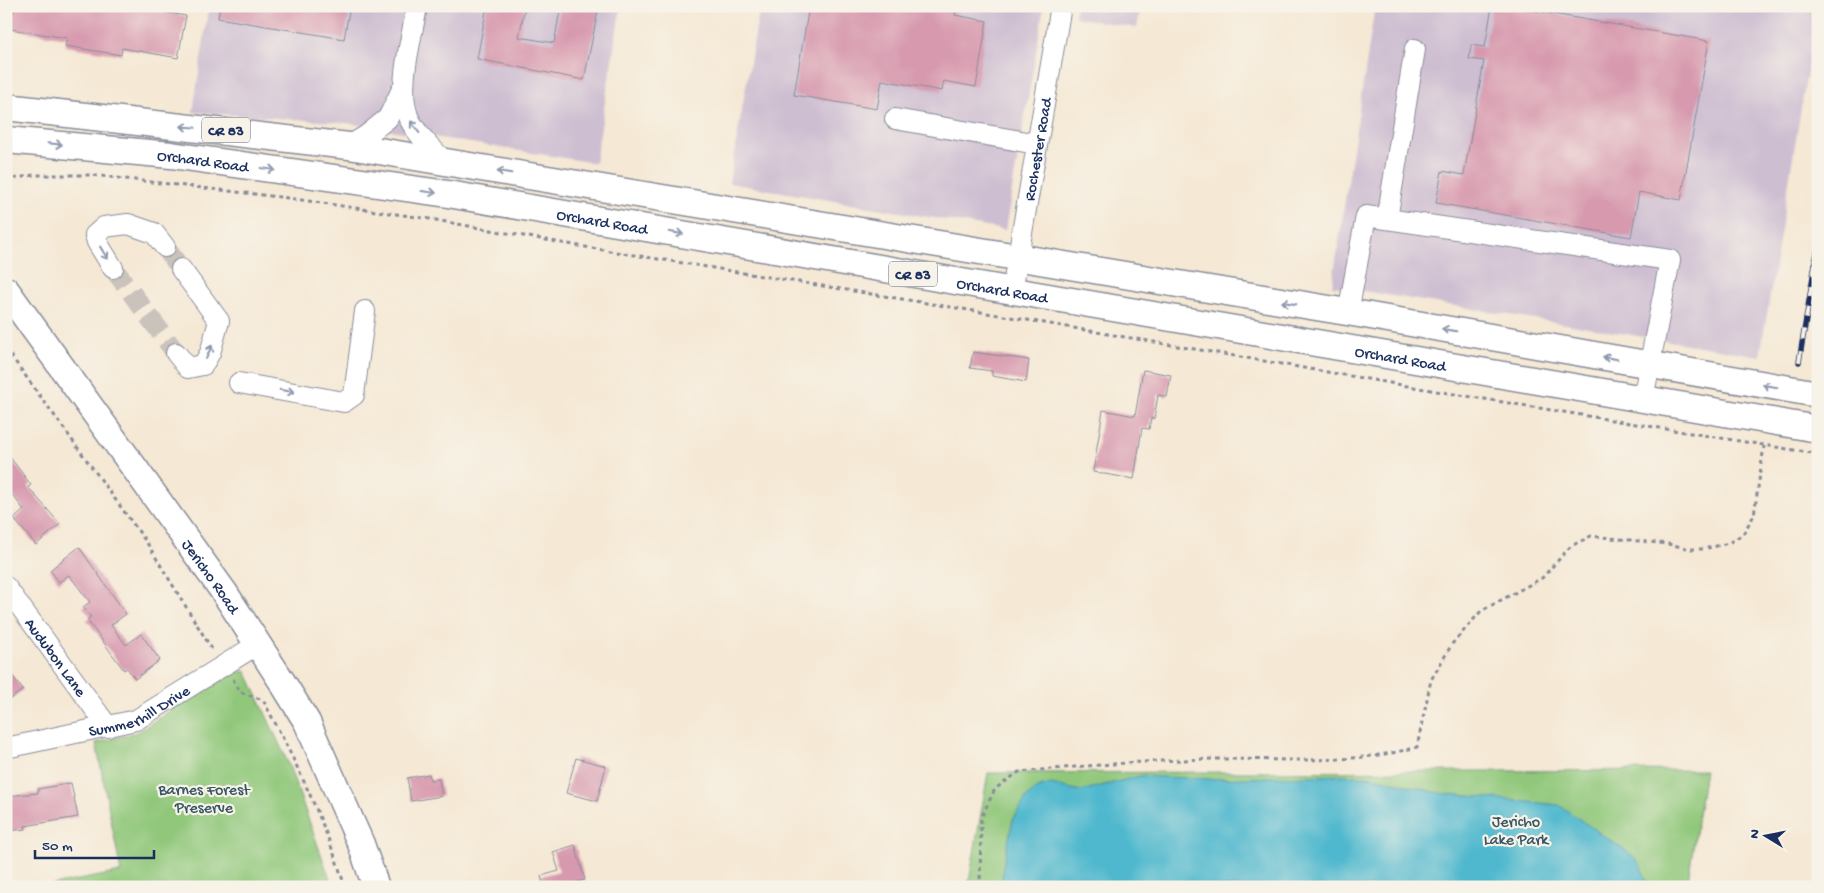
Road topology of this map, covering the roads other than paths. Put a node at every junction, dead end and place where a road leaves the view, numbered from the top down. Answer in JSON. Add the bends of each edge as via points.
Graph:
{"nodes":[{"id":1,"x":417,"y":6,"type":"edge"},
{"id":2,"x":1058,"y":7,"type":"edge"},
{"id":3,"x":1415,"y":49,"type":"dead end"},
{"id":4,"x":404,"y":85,"type":"junction"},
{"id":5,"x":6,"y":107,"type":"edge"},
{"id":6,"x":894,"y":119,"type":"dead end"},
{"id":7,"x":11,"y":144,"type":"edge"},
{"id":8,"x":1037,"y":144,"type":"junction"},
{"id":9,"x":349,"y":146,"type":"junction"},
{"id":10,"x":444,"y":162,"type":"junction"},
{"id":11,"x":1387,"y":219,"type":"junction"},
{"id":12,"x":165,"y":247,"type":"tunnel mouth"},
{"id":13,"x":1018,"y":258,"type":"junction"},
{"id":14,"x":113,"y":268,"type":"tunnel mouth"},
{"id":15,"x":181,"y":269,"type":"tunnel mouth"},
{"id":16,"x":6,"y":290,"type":"edge"},
{"id":17,"x":1012,"y":291,"type":"junction"},
{"id":18,"x":365,"y":311,"type":"dead end"},
{"id":19,"x":1348,"y":313,"type":"junction"},
{"id":20,"x":176,"y":353,"type":"tunnel mouth"},
{"id":21,"x":1650,"y":365,"type":"junction"},
{"id":22,"x":239,"y":383,"type":"dead end"},
{"id":23,"x":1818,"y":394,"type":"edge"},
{"id":24,"x":1643,"y":399,"type":"junction"},
{"id":25,"x":1818,"y":428,"type":"edge"},
{"id":26,"x":6,"y":586,"type":"edge"},
{"id":27,"x":258,"y":644,"type":"junction"},
{"id":28,"x":108,"y":727,"type":"junction"},
{"id":29,"x":6,"y":748,"type":"edge"},
{"id":30,"x":376,"y":887,"type":"edge"}],
"edges":[{"from":1,"to":4,"type":"street"},
{"from":2,"to":8,"type":"street","name":"Rochester Road"},
{"from":3,"to":11,"type":"street"},
{"from":4,"to":9,"type":"street","via":[[388,118]]},
{"from":10,"to":4,"type":"street","one_way":true,"via":[[409,118],[404,102]]},
{"from":9,"to":5,"type":"main road","name":"Orchard Road","number":"CR 83","one_way":true},
{"from":6,"to":8,"type":"street"},
{"from":7,"to":17,"type":"main road","name":"Orchard Road","number":"CR 83","one_way":true,"via":[[172,155],[448,194]]},
{"from":8,"to":13,"type":"street","name":"Rochester Road"},
{"from":9,"to":10,"type":"main road","name":"Orchard Road","number":"CR 83"},
{"from":13,"to":10,"type":"main road","name":"Orchard Road","number":"CR 83","one_way":true},
{"from":11,"to":19,"type":"street","via":[[1366,216]]},
{"from":11,"to":21,"type":"street","via":[[1670,260]]},
{"from":12,"to":14,"type":"street","one_way":true,"via":[[154,233],[128,224],[104,227],[95,235]]},
{"from":13,"to":17,"type":"street","name":"Rochester Road"},
{"from":19,"to":13,"type":"main road","name":"Orchard Road","number":"CR 83","one_way":true},
{"from":20,"to":15,"type":"street","one_way":true,"via":[[188,368],[203,365],[219,321]]},
{"from":16,"to":27,"type":"main road","name":"Jericho Road"},
{"from":17,"to":24,"type":"main road","name":"Orchard Road","number":"CR 83"},
{"from":22,"to":18,"type":"street","one_way":true,"via":[[344,402],[354,395]]},
{"from":21,"to":19,"type":"main road","name":"Orchard Road","number":"CR 83","one_way":true},
{"from":23,"to":21,"type":"main road","name":"Orchard Road","number":"CR 83","one_way":true},
{"from":21,"to":24,"type":"street"},
{"from":24,"to":25,"type":"main road","name":"Orchard Road","number":"CR 83"},
{"from":26,"to":28,"type":"street","name":"Audubon Lane"},
{"from":27,"to":28,"type":"street","name":"Summerhill Drive","via":[[158,708],[136,720]]},
{"from":27,"to":30,"type":"main road","name":"Jericho Road","via":[[307,722],[361,844]]},
{"from":28,"to":29,"type":"street","name":"Summerhill Drive"}]}
